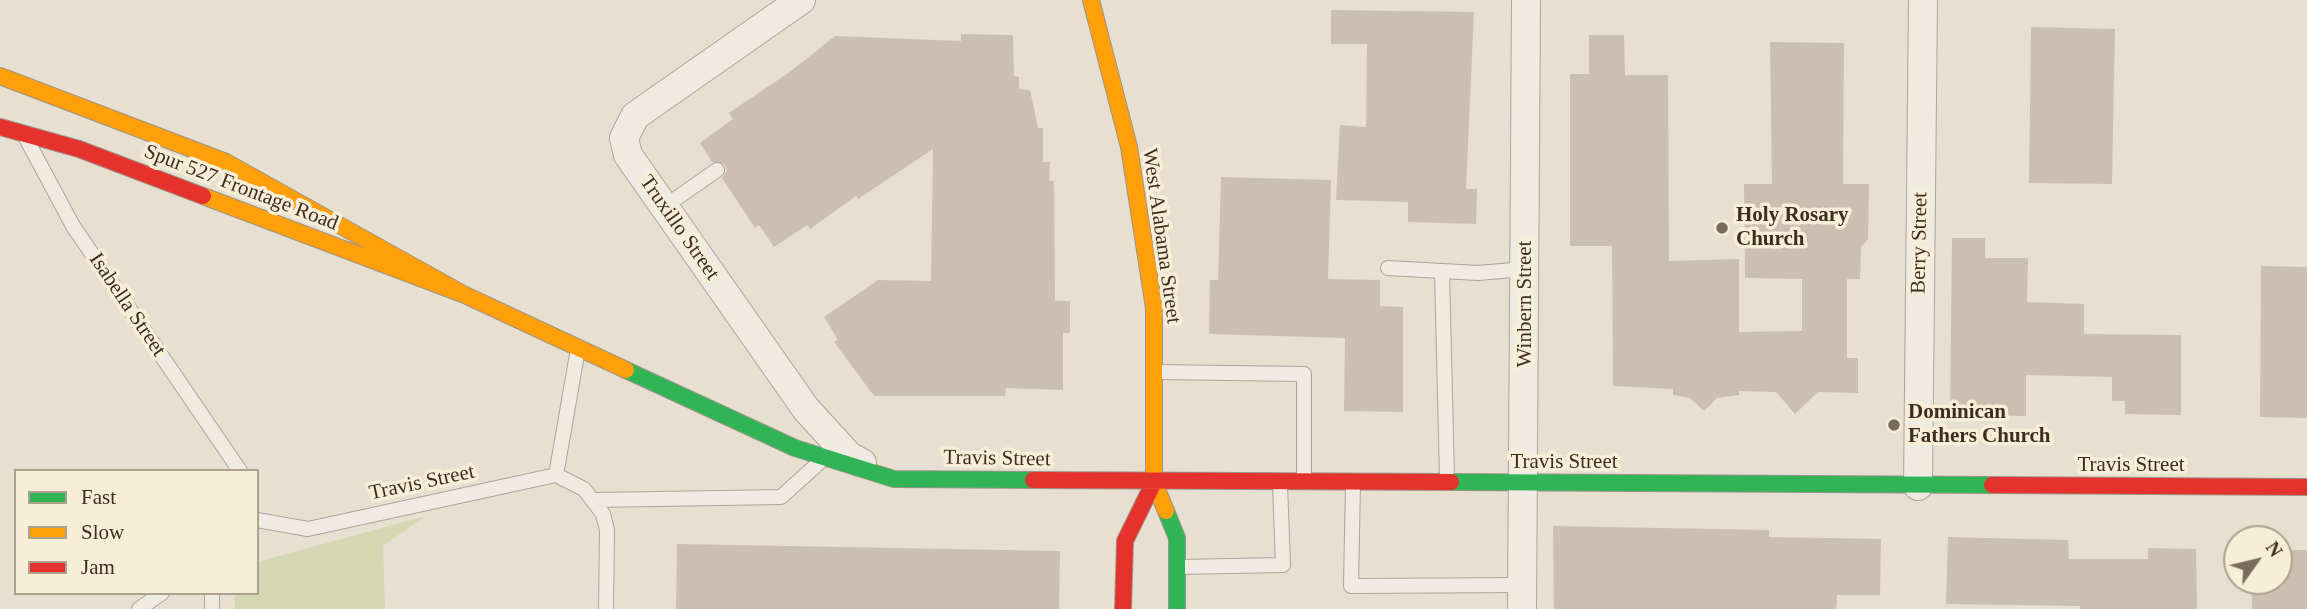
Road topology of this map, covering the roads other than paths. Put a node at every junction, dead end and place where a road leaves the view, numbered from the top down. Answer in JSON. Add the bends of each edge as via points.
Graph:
{"nodes":[{"id":1,"x":801,"y":0,"type":"edge"},
{"id":2,"x":1091,"y":0,"type":"edge"},
{"id":3,"x":1526,"y":0,"type":"edge"},
{"id":4,"x":1923,"y":0,"type":"edge"},
{"id":5,"x":0,"y":76,"type":"edge"},
{"id":6,"x":0,"y":127,"type":"edge"},
{"id":7,"x":23,"y":134,"type":"junction"},
{"id":8,"x":717,"y":170,"type":"dead end"},
{"id":9,"x":664,"y":207,"type":"junction"},
{"id":10,"x":1388,"y":268,"type":"dead end"},
{"id":11,"x":1525,"y":269,"type":"junction"},
{"id":12,"x":1443,"y":271,"type":"junction"},
{"id":13,"x":465,"y":295,"type":"junction"},
{"id":14,"x":578,"y":348,"type":"junction"},
{"id":15,"x":1154,"y":372,"type":"junction"},
{"id":16,"x":824,"y":458,"type":"junction"},
{"id":17,"x":239,"y":469,"type":"edge"},
{"id":18,"x":555,"y":475,"type":"junction"},
{"id":19,"x":894,"y":479,"type":"junction"},
{"id":20,"x":1154,"y":482,"type":"junction"},
{"id":21,"x":1280,"y":482,"type":"junction"},
{"id":22,"x":1304,"y":482,"type":"junction"},
{"id":23,"x":1353,"y":482,"type":"junction"},
{"id":24,"x":1447,"y":482,"type":"junction"},
{"id":25,"x":1523,"y":483,"type":"junction"},
{"id":26,"x":1918,"y":486,"type":"junction"},
{"id":27,"x":2307,"y":486,"type":"edge"},
{"id":28,"x":595,"y":500,"type":"junction"},
{"id":29,"x":259,"y":520,"type":"edge"},
{"id":30,"x":1177,"y":567,"type":"junction"},
{"id":31,"x":159,"y":595,"type":"edge"},
{"id":32,"x":1522,"y":597,"type":"edge"},
{"id":33,"x":139,"y":609,"type":"edge"},
{"id":34,"x":606,"y":609,"type":"edge"},
{"id":35,"x":1123,"y":609,"type":"edge"},
{"id":36,"x":1177,"y":609,"type":"edge"}],
"edges":[{"from":1,"to":9,"type":"street","name":"Truxillo Street","via":[[628,124],[624,138],[628,155]]},
{"from":2,"to":15,"type":"main road","name":"West Alabama Street","via":[[1129,147],[1154,309]]},
{"from":3,"to":11,"type":"street","name":"Winbern Street"},
{"from":4,"to":26,"type":"street","name":"Berry Street"},
{"from":5,"to":13,"type":"main road","via":[[226,162]]},
{"from":6,"to":7,"type":"main road","name":"Spur 527 Frontage Road"},
{"from":7,"to":13,"type":"main road","name":"Spur 527 Frontage Road","via":[[92,154]]},
{"from":7,"to":17,"type":"lane","name":"Isabella Street","via":[[73,226]]},
{"from":8,"to":9,"type":"lane"},
{"from":9,"to":19,"type":"street","name":"Truxillo Street","via":[[806,408],[849,456]]},
{"from":10,"to":12,"type":"lane"},
{"from":11,"to":12,"type":"lane"},
{"from":11,"to":25,"type":"street","name":"Winbern Street"},
{"from":12,"to":24,"type":"lane"},
{"from":13,"to":14,"type":"main road","name":"Travis Street"},
{"from":14,"to":16,"type":"main road","name":"Travis Street","via":[[795,449]]},
{"from":14,"to":18,"type":"lane"},
{"from":15,"to":20,"type":"main road","name":"West Alabama Street"},
{"from":15,"to":22,"type":"lane","via":[[1304,374]]},
{"from":16,"to":19,"type":"main road","name":"Travis Street"},
{"from":16,"to":28,"type":"lane","via":[[781,497]]},
{"from":18,"to":28,"type":"lane"},
{"from":18,"to":29,"type":"lane","name":"Travis Street","via":[[308,529]]},
{"from":19,"to":20,"type":"main road","name":"Travis Street"},
{"from":20,"to":21,"type":"main road","name":"Travis Street"},
{"from":20,"to":30,"type":"main road","via":[[1177,538]]},
{"from":20,"to":35,"type":"main road","via":[[1125,541]]},
{"from":21,"to":22,"type":"main road","name":"Travis Street"},
{"from":21,"to":30,"type":"lane","via":[[1283,565]]},
{"from":22,"to":23,"type":"main road","name":"Travis Street"},
{"from":23,"to":24,"type":"main road","name":"Travis Street"},
{"from":23,"to":32,"type":"lane","via":[[1351,586]]},
{"from":24,"to":25,"type":"main road","name":"Travis Street"},
{"from":25,"to":26,"type":"main road","name":"Travis Street"},
{"from":25,"to":32,"type":"street","name":"Winbern Street"},
{"from":26,"to":27,"type":"main road","name":"Travis Street"},
{"from":28,"to":34,"type":"lane","via":[[607,530]]},
{"from":30,"to":36,"type":"main road"},
{"from":31,"to":33,"type":"lane"}]}
